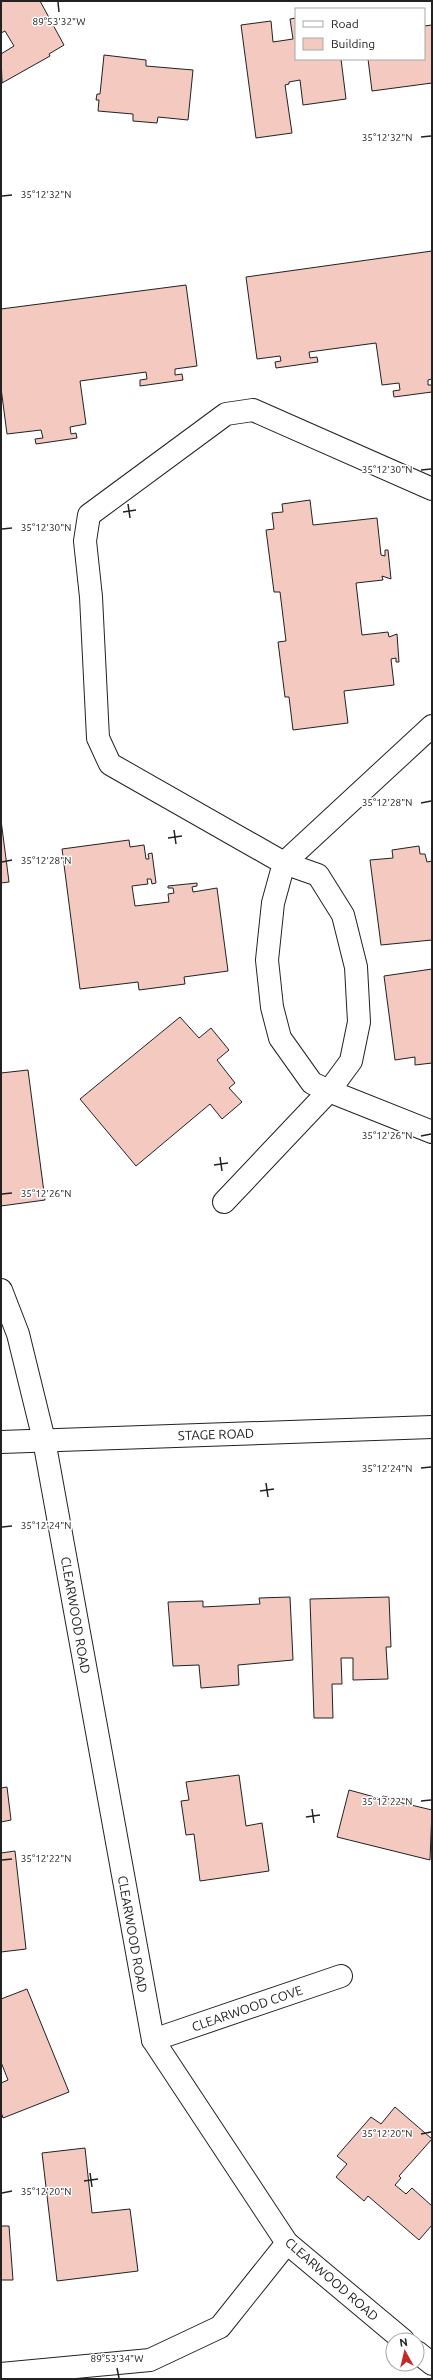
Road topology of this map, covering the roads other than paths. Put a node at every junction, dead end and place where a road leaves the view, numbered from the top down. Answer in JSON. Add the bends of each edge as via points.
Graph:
{"nodes":[{"id":1,"x":432,"y":489,"type":"edge"},
{"id":2,"x":432,"y":726,"type":"edge"},
{"id":3,"x":284,"y":863,"type":"junction"},
{"id":4,"x":329,"y":1090,"type":"junction"},
{"id":5,"x":432,"y":1132,"type":"edge"},
{"id":6,"x":224,"y":1202,"type":"dead end"},
{"id":7,"x":1,"y":1290,"type":"edge"},
{"id":8,"x":432,"y":1427,"type":"edge"},
{"id":9,"x":44,"y":1440,"type":"junction"},
{"id":10,"x":1,"y":1442,"type":"edge"},
{"id":11,"x":341,"y":1976,"type":"dead end"},
{"id":12,"x":153,"y":2040,"type":"junction"},
{"id":13,"x":288,"y":2243,"type":"junction"},
{"id":14,"x":394,"y":2332,"type":"edge"},
{"id":15,"x":1,"y":2374,"type":"edge"}],
"edges":[{"from":1,"to":3,"type":"street","via":[[253,410],[226,414],[89,515],[85,541],[91,597],[98,738],[110,764]]},
{"from":2,"to":3,"type":"street"},
{"from":3,"to":4,"type":"street","via":[[273,903],[267,960],[272,1007],[280,1038],[312,1083]]},
{"from":3,"to":4,"type":"street","via":[[318,875],[343,915],[356,967],[359,1022],[351,1061]]},
{"from":4,"to":5,"type":"street"},
{"from":4,"to":6,"type":"street"},
{"from":7,"to":9,"type":"street","name":"CLEARWOOD ROAD","via":[[18,1334]]},
{"from":8,"to":9,"type":"street","name":"STAGE ROAD"},
{"from":9,"to":10,"type":"street","name":"STAGE ROAD"},
{"from":9,"to":12,"type":"street","name":"CLEARWOOD ROAD"},
{"from":11,"to":12,"type":"street","name":"CLEARWOOD COVE"},
{"from":12,"to":13,"type":"street","name":"CLEARWOOD ROAD"},
{"from":13,"to":14,"type":"street","name":"CLEARWOOD ROAD"},
{"from":13,"to":15,"type":"street","via":[[220,2327],[150,2360]]}]}
